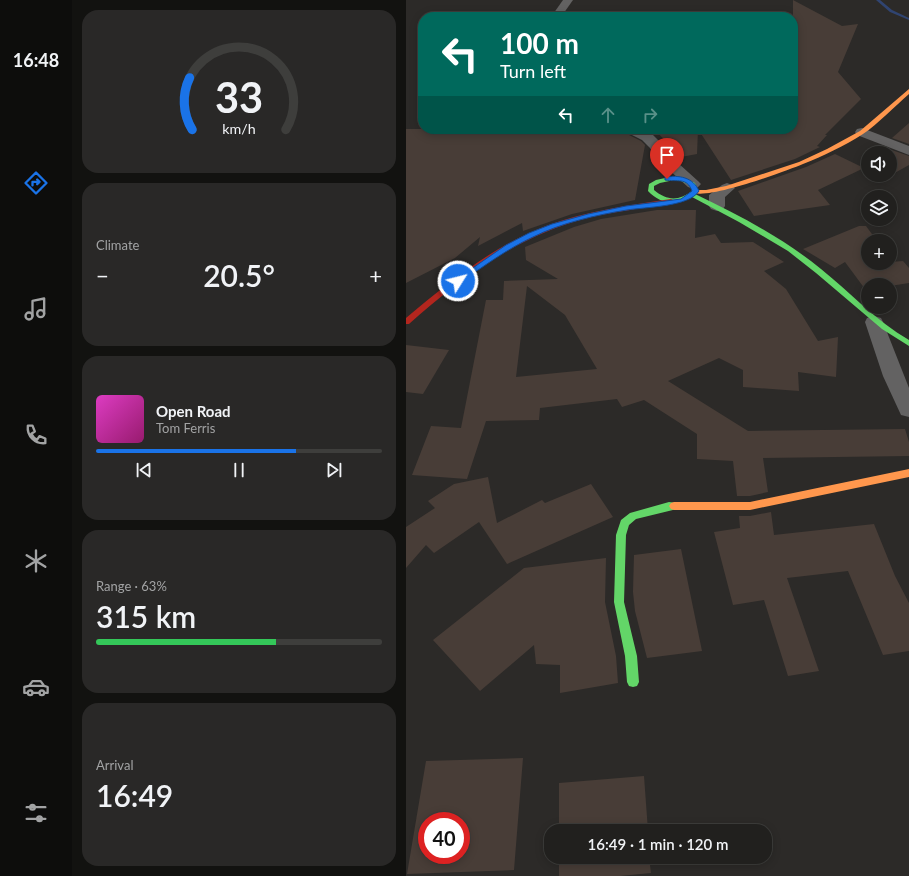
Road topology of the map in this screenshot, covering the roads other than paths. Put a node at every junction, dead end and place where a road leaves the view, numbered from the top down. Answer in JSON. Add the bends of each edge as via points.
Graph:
{"nodes":[{"id":1,"x":568,"y":0,"type":"edge"},
{"id":2,"x":560,"y":12,"type":"edge"},
{"id":3,"x":909,"y":91,"type":"edge"},
{"id":4,"x":862,"y":132,"type":"junction"},
{"id":5,"x":641,"y":134,"type":"edge"},
{"id":6,"x":909,"y":151,"type":"edge"},
{"id":7,"x":663,"y":157,"type":"junction"},
{"id":8,"x":652,"y":186,"type":"junction"},
{"id":9,"x":727,"y":188,"type":"junction"},
{"id":10,"x":694,"y":190,"type":"junction"},
{"id":11,"x":671,"y":201,"type":"junction"},
{"id":12,"x":717,"y":206,"type":"junction"},
{"id":13,"x":626,"y":208,"type":"junction"},
{"id":14,"x":406,"y":322,"type":"edge"},
{"id":15,"x":874,"y":322,"type":"junction"},
{"id":16,"x":909,"y":343,"type":"edge"},
{"id":17,"x":909,"y":410,"type":"edge"},
{"id":18,"x":909,"y":473,"type":"edge"},
{"id":19,"x":633,"y":682,"type":"dead end"}],
"edges":[{"from":1,"to":2,"type":"street"},
{"from":3,"to":4,"type":"street"},
{"from":4,"to":6,"type":"street"},
{"from":4,"to":9,"type":"street","via":[[801,162]]},
{"from":5,"to":7,"type":"street","via":[[647,137]]},
{"from":7,"to":8,"type":"street"},
{"from":7,"to":10,"type":"street"},
{"from":8,"to":10,"type":"street","via":[[660,180],[674,178],[682,179]]},
{"from":8,"to":11,"type":"street","via":[[655,197]]},
{"from":8,"to":13,"type":"street","via":[[643,198]]},
{"from":9,"to":10,"type":"street","via":[[706,192]]},
{"from":9,"to":12,"type":"street","via":[[717,195]]},
{"from":10,"to":11,"type":"street","via":[[683,200]]},
{"from":10,"to":12,"type":"street"},
{"from":11,"to":13,"type":"street"},
{"from":12,"to":15,"type":"street","via":[[818,270]]},
{"from":13,"to":14,"type":"street","via":[[588,216],[531,235],[469,272]]},
{"from":15,"to":16,"type":"street"},
{"from":15,"to":17,"type":"street","via":[[893,376]]},
{"from":18,"to":19,"type":"street","via":[[750,506],[669,506],[633,516],[625,523],[621,536],[619,602],[631,656]]}]}
